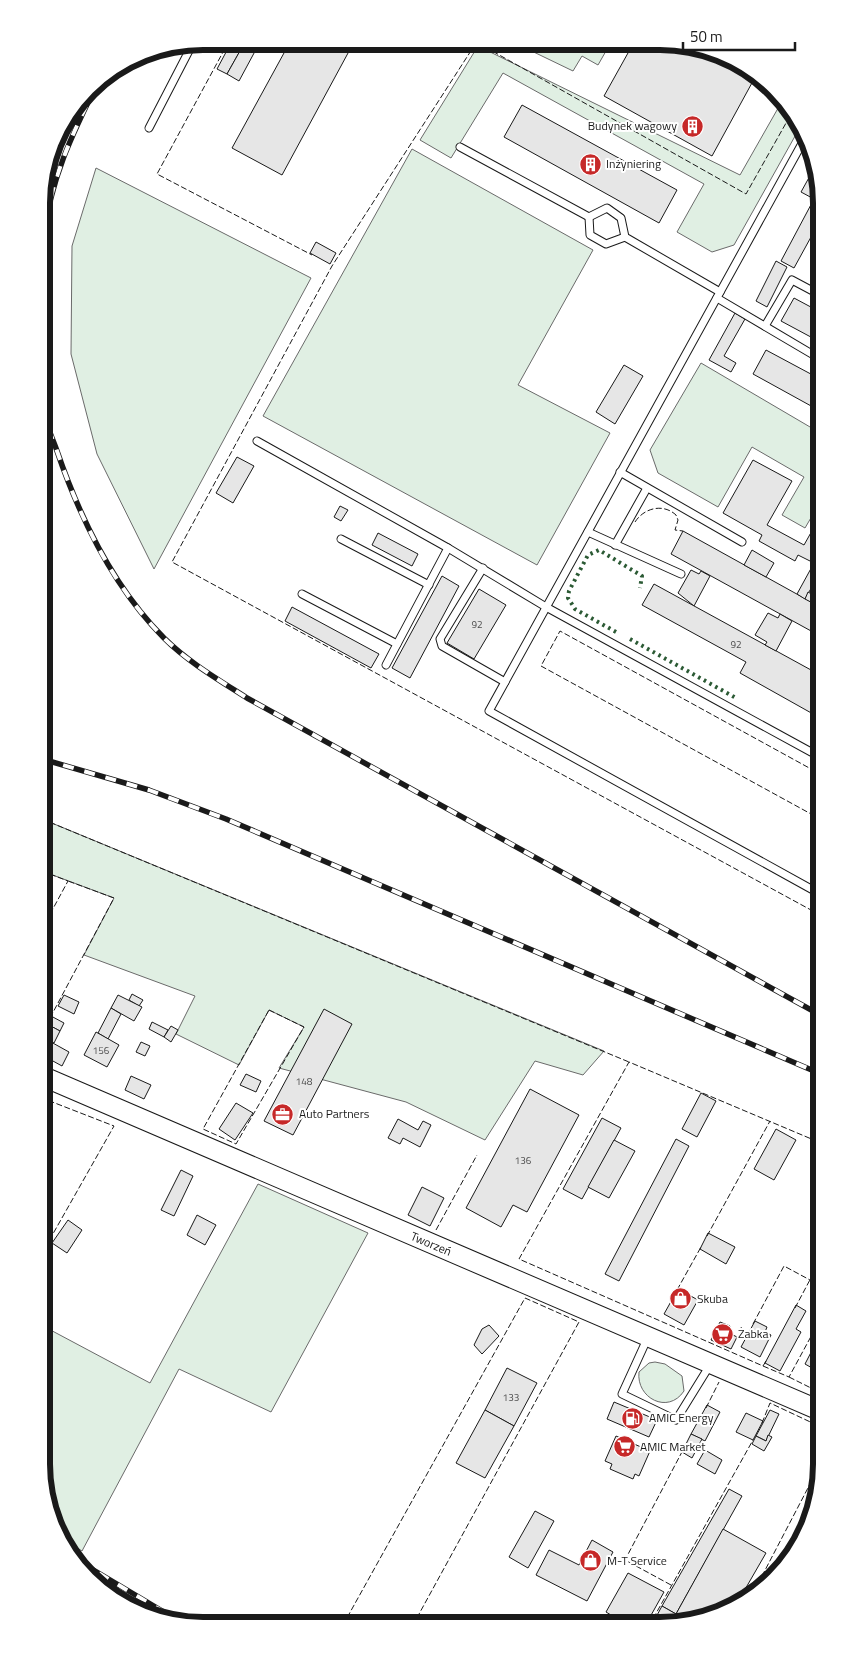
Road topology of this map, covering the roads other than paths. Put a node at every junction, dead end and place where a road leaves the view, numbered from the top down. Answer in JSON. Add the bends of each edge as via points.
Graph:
{"nodes":[{"id":1,"x":189,"y":51,"type":"edge"},
{"id":2,"x":148,"y":128,"type":"dead end"},
{"id":3,"x":801,"y":145,"type":"edge"},
{"id":4,"x":460,"y":147,"type":"dead end"},
{"id":5,"x":589,"y":217,"type":"junction"},
{"id":6,"x":625,"y":237,"type":"junction"},
{"id":7,"x":813,"y":291,"type":"edge"},
{"id":8,"x":718,"y":295,"type":"junction"},
{"id":9,"x":765,"y":326,"type":"junction"},
{"id":10,"x":813,"y":355,"type":"edge"},
{"id":11,"x":257,"y":441,"type":"dead end"},
{"id":12,"x":620,"y":472,"type":"junction"},
{"id":13,"x":647,"y":488,"type":"junction"},
{"id":14,"x":588,"y":532,"type":"junction"},
{"id":15,"x":342,"y":539,"type":"dead end"},
{"id":16,"x":742,"y":542,"type":"dead end"},
{"id":17,"x":615,"y":545,"type":"junction"},
{"id":18,"x":448,"y":548,"type":"junction"},
{"id":19,"x":483,"y":568,"type":"junction"},
{"id":20,"x":681,"y":574,"type":"dead end"},
{"id":21,"x":429,"y":585,"type":"junction"},
{"id":22,"x":302,"y":594,"type":"dead end"},
{"id":23,"x":546,"y":607,"type":"junction"},
{"id":24,"x":397,"y":644,"type":"junction"},
{"id":25,"x":386,"y":665,"type":"dead end"},
{"id":26,"x":505,"y":682,"type":"junction"},
{"id":27,"x":813,"y":753,"type":"edge"},
{"id":28,"x":813,"y":890,"type":"edge"},
{"id":29,"x":50,"y":1079,"type":"edge"},
{"id":30,"x":648,"y":1337,"type":"junction"},
{"id":31,"x":711,"y":1364,"type":"junction"},
{"id":32,"x":813,"y":1408,"type":"edge"}],
"edges":[{"from":1,"to":2,"type":"lane"},
{"from":3,"to":8,"type":"lane"},
{"from":4,"to":5,"type":"lane"},
{"from":5,"to":6,"type":"lane","via":[[590,235],[606,244]]},
{"from":5,"to":6,"type":"lane","via":[[607,208],[621,218]]},
{"from":6,"to":8,"type":"lane"},
{"from":7,"to":9,"type":"lane","via":[[792,280]]},
{"from":8,"to":9,"type":"lane"},
{"from":8,"to":12,"type":"lane"},
{"from":9,"to":10,"type":"lane"},
{"from":11,"to":18,"type":"lane"},
{"from":12,"to":13,"type":"lane"},
{"from":12,"to":14,"type":"lane"},
{"from":13,"to":16,"type":"lane"},
{"from":13,"to":17,"type":"lane"},
{"from":14,"to":17,"type":"lane"},
{"from":14,"to":23,"type":"lane"},
{"from":15,"to":21,"type":"lane"},
{"from":17,"to":20,"type":"lane"},
{"from":18,"to":19,"type":"lane"},
{"from":18,"to":21,"type":"lane"},
{"from":19,"to":23,"type":"lane"},
{"from":19,"to":26,"type":"lane","via":[[440,640],[442,646]]},
{"from":21,"to":24,"type":"lane"},
{"from":22,"to":24,"type":"lane"},
{"from":23,"to":26,"type":"lane"},
{"from":23,"to":27,"type":"lane"},
{"from":24,"to":25,"type":"lane"},
{"from":26,"to":28,"type":"lane","via":[[488,711]]},
{"from":29,"to":30,"type":"street","name":"Tworzeń"},
{"from":30,"to":31,"type":"street","name":"Tworzeń"},
{"from":30,"to":31,"type":"lane","via":[[622,1394],[676,1420]]},
{"from":31,"to":32,"type":"street","name":"Tworzeń"}]}
